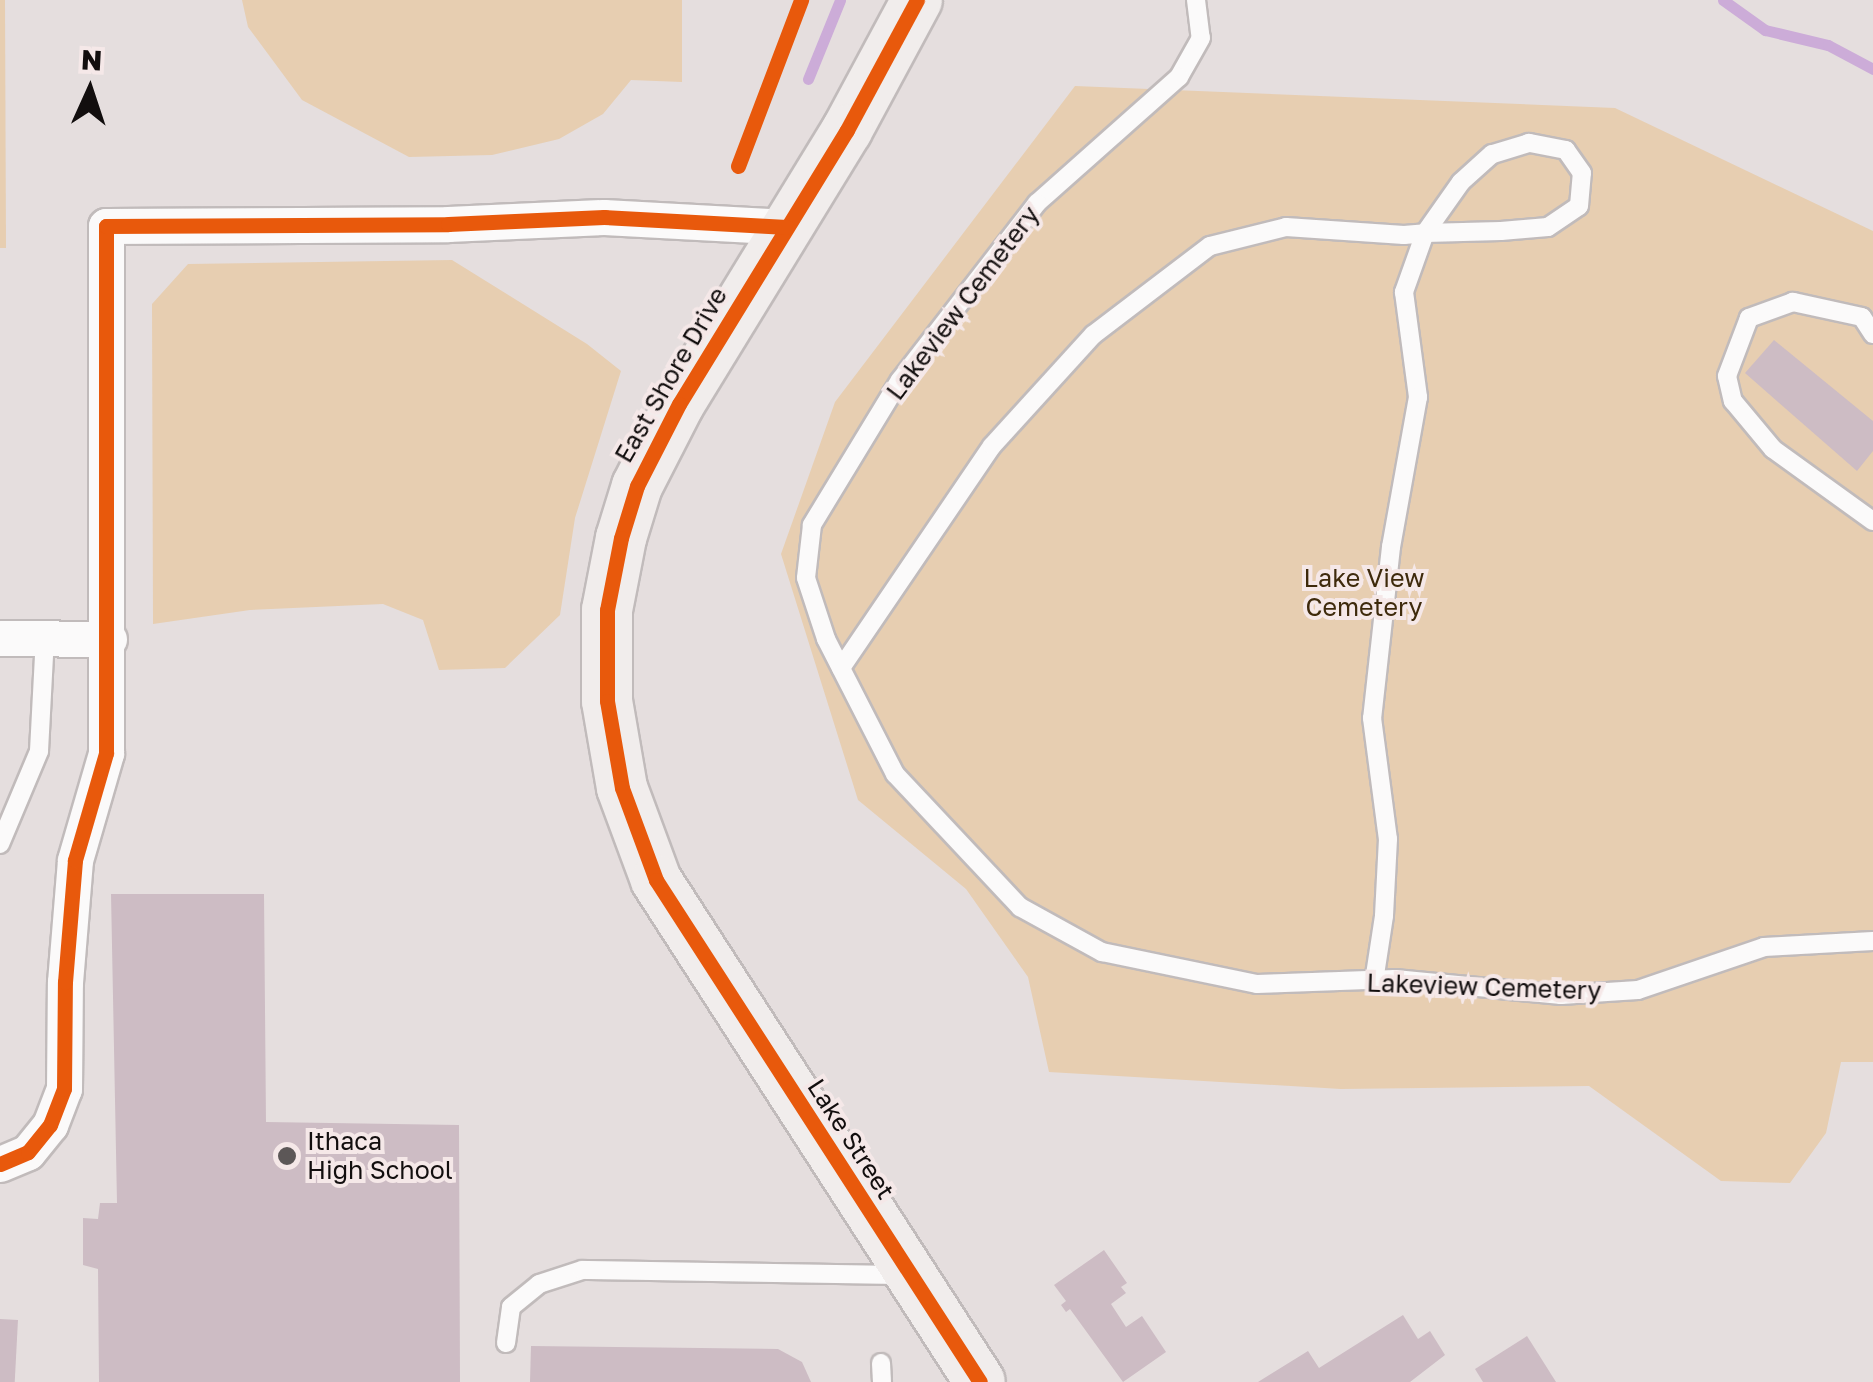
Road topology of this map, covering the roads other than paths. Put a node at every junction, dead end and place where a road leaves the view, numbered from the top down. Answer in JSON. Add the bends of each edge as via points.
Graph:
{"nodes":[{"id":1,"x":917,"y":0,"type":"edge"},
{"id":2,"x":1196,"y":0,"type":"edge"},
{"id":3,"x":788,"y":227,"type":"junction"},
{"id":4,"x":1425,"y":233,"type":"junction"},
{"id":5,"x":1873,"y":334,"type":"edge"},
{"id":6,"x":1873,"y":521,"type":"edge"},
{"id":7,"x":0,"y":638,"type":"edge"},
{"id":8,"x":45,"y":638,"type":"junction"},
{"id":9,"x":109,"y":639,"type":"junction"},
{"id":10,"x":840,"y":668,"type":"junction"},
{"id":11,"x":0,"y":844,"type":"edge"},
{"id":12,"x":680,"y":923,"type":"joint"},
{"id":13,"x":1873,"y":941,"type":"edge"},
{"id":14,"x":1374,"y":981,"type":"junction"},
{"id":15,"x":0,"y":1164,"type":"edge"},
{"id":16,"x":909,"y":1275,"type":"junction"},
{"id":17,"x":506,"y":1344,"type":"dead end"},
{"id":18,"x":881,"y":1362,"type":"dead end"},
{"id":19,"x":882,"y":1382,"type":"edge"},
{"id":20,"x":980,"y":1382,"type":"edge"}],
"edges":[{"from":1,"to":3,"type":"street","name":"East Shore Drive"},
{"from":2,"to":10,"type":"lane","name":"Lakeview Cemetery","via":[[1201,38],[1179,77],[1037,202],[900,380],[812,525],[806,578]]},
{"from":3,"to":9,"type":"street","via":[[604,217],[106,226]]},
{"from":3,"to":12,"type":"street","name":"East Shore Drive","via":[[678,404],[637,486],[608,610],[607,701],[622,788]]},
{"from":4,"to":4,"type":"lane","via":[[1548,228],[1579,206],[1582,173],[1566,150],[1530,143],[1492,154],[1461,182]]},
{"from":4,"to":10,"type":"lane","via":[[1286,227],[1210,246],[1093,335],[992,446]]},
{"from":4,"to":14,"type":"lane","via":[[1404,292],[1418,397],[1391,547],[1372,718],[1388,839]]},
{"from":5,"to":6,"type":"lane","via":[[1862,317],[1793,302],[1750,318],[1727,376],[1733,401],[1773,449]]},
{"from":7,"to":8,"type":"street"},
{"from":8,"to":9,"type":"street"},
{"from":8,"to":11,"type":"lane","via":[[39,751]]},
{"from":9,"to":15,"type":"street","via":[[106,753],[75,860],[64,982],[64,1089],[50,1125],[28,1152]]},
{"from":10,"to":14,"type":"lane","name":"Lakeview Cemetery","via":[[895,774],[1020,906],[1102,952],[1176,970],[1256,984]]},
{"from":12,"to":16,"type":"street","name":"Lake Street"},
{"from":13,"to":14,"type":"lane","name":"Lakeview Cemetery","via":[[1764,947],[1638,990],[1562,995]]},
{"from":16,"to":17,"type":"lane","via":[[582,1270],[539,1284],[511,1307]]},
{"from":16,"to":20,"type":"street","name":"Lake Street"},
{"from":18,"to":19,"type":"lane"}]}
